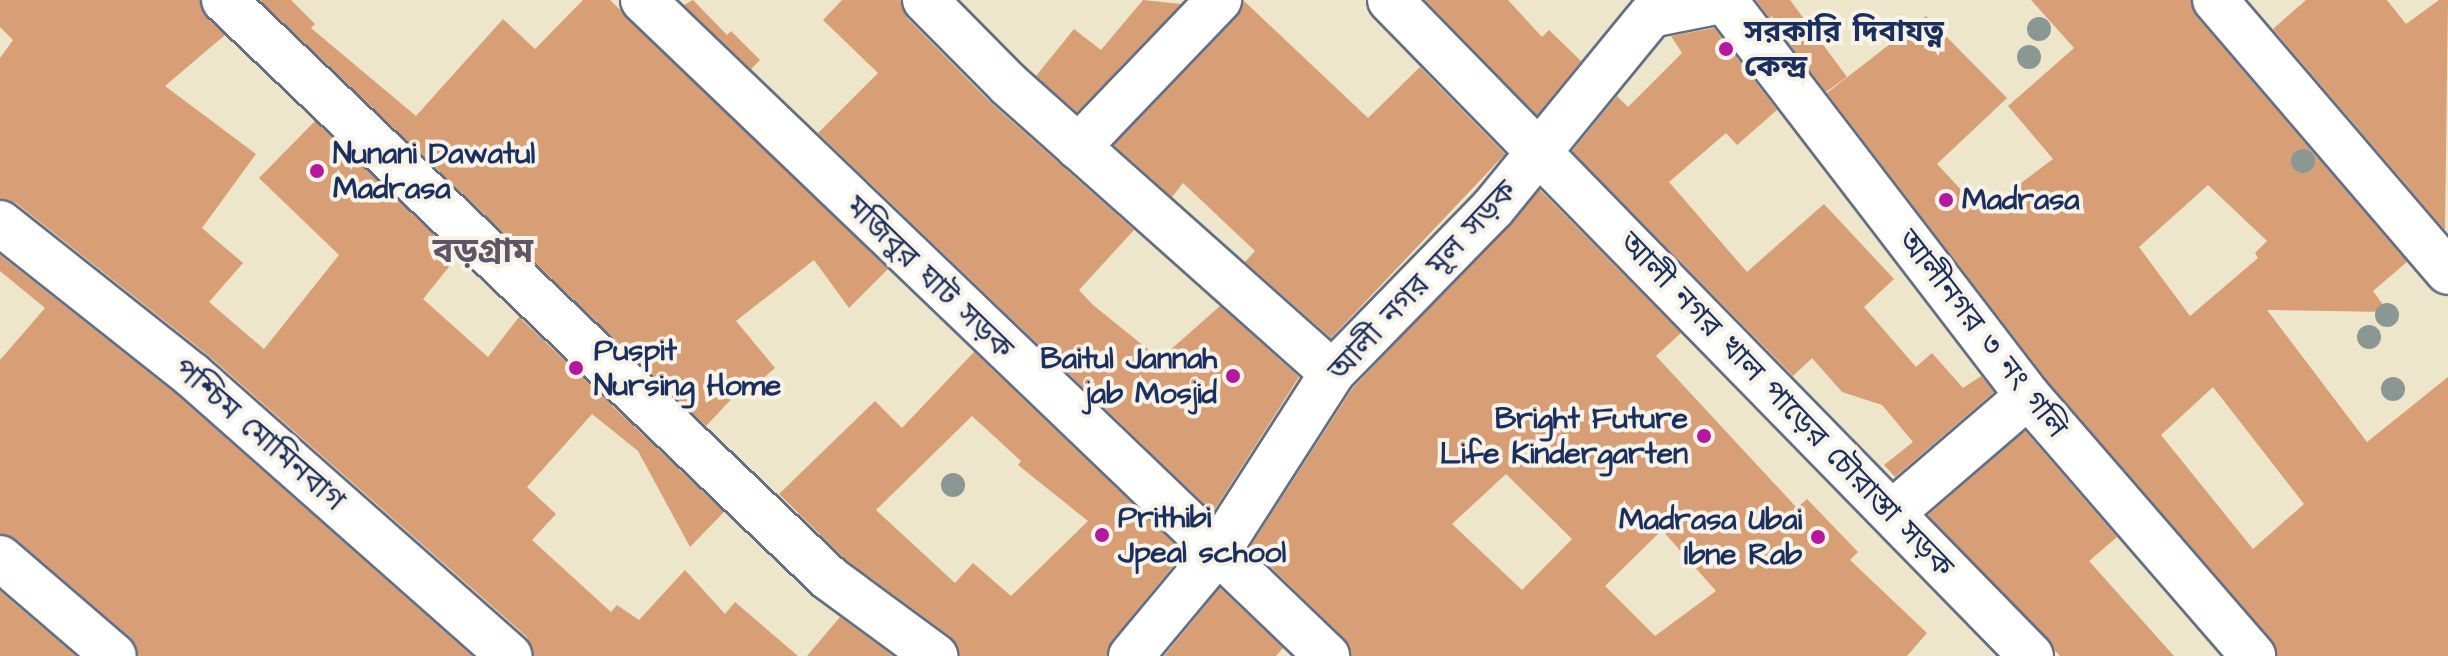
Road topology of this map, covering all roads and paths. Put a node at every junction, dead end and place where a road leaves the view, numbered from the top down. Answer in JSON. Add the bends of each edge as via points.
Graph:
{"nodes":[{"id":1,"x":224,"y":0,"type":"edge"},
{"id":2,"x":643,"y":0,"type":"edge"},
{"id":3,"x":925,"y":0,"type":"edge"},
{"id":4,"x":1219,"y":0,"type":"edge"},
{"id":5,"x":1390,"y":0,"type":"edge"},
{"id":6,"x":2215,"y":0,"type":"edge"},
{"id":7,"x":1726,"y":1,"type":"edge"},
{"id":8,"x":1646,"y":8,"type":"edge"},
{"id":9,"x":1078,"y":147,"type":"junction"},
{"id":10,"x":1541,"y":154,"type":"junction"},
{"id":11,"x":0,"y":223,"type":"edge"},
{"id":12,"x":2448,"y":272,"type":"edge"},
{"id":13,"x":1332,"y":373,"type":"junction"},
{"id":14,"x":2028,"y":396,"type":"junction"},
{"id":15,"x":1892,"y":513,"type":"junction"},
{"id":16,"x":1216,"y":554,"type":"junction"},
{"id":17,"x":0,"y":558,"type":"edge"},
{"id":18,"x":114,"y":656,"type":"edge"},
{"id":19,"x":510,"y":656,"type":"edge"},
{"id":20,"x":935,"y":656,"type":"edge"},
{"id":21,"x":1131,"y":656,"type":"edge"},
{"id":22,"x":1327,"y":656,"type":"edge"},
{"id":23,"x":2031,"y":656,"type":"edge"},
{"id":24,"x":2253,"y":656,"type":"edge"}],
"edges":[{"from":1,"to":20,"type":"street","via":[[829,578]]},
{"from":2,"to":16,"type":"street","name":"মজিবুর ঘাট সড়ক"},
{"from":3,"to":9,"type":"street"},
{"from":4,"to":9,"type":"street"},
{"from":5,"to":10,"type":"street","name":"আলী নগর খাল পাড়ের চৌরাস্তা সড়ক"},
{"from":6,"to":12,"type":"street"},
{"from":7,"to":8,"type":"street","name":"আলী নগর মূল সড়ক"},
{"from":7,"to":14,"type":"street","name":"আলীনগর ৩ নং গলি"},
{"from":8,"to":10,"type":"street","name":"আলী নগর মূল সড়ক"},
{"from":9,"to":13,"type":"street"},
{"from":10,"to":13,"type":"street","name":"আলী নগর মূল সড়ক"},
{"from":10,"to":15,"type":"street","name":"আলী নগর খাল পাড়ের চৌরাস্তা সড়ক"},
{"from":11,"to":19,"type":"street","name":"পশ্চিম মোমিনবাগ","via":[[192,375]]},
{"from":13,"to":16,"type":"street","name":"আলী নগর মূল সড়ক"},
{"from":14,"to":15,"type":"street"},
{"from":14,"to":24,"type":"street","name":"আলীনগর ৩ নং গলি"},
{"from":15,"to":23,"type":"street","name":"আলী নগর খাল পাড়ের চৌরাস্তা সড়ক"},
{"from":16,"to":21,"type":"street","name":"আলী নগর মূল সড়ক"},
{"from":16,"to":22,"type":"street","name":"মজিবুর ঘাট সড়ক"},
{"from":17,"to":18,"type":"street"}]}
